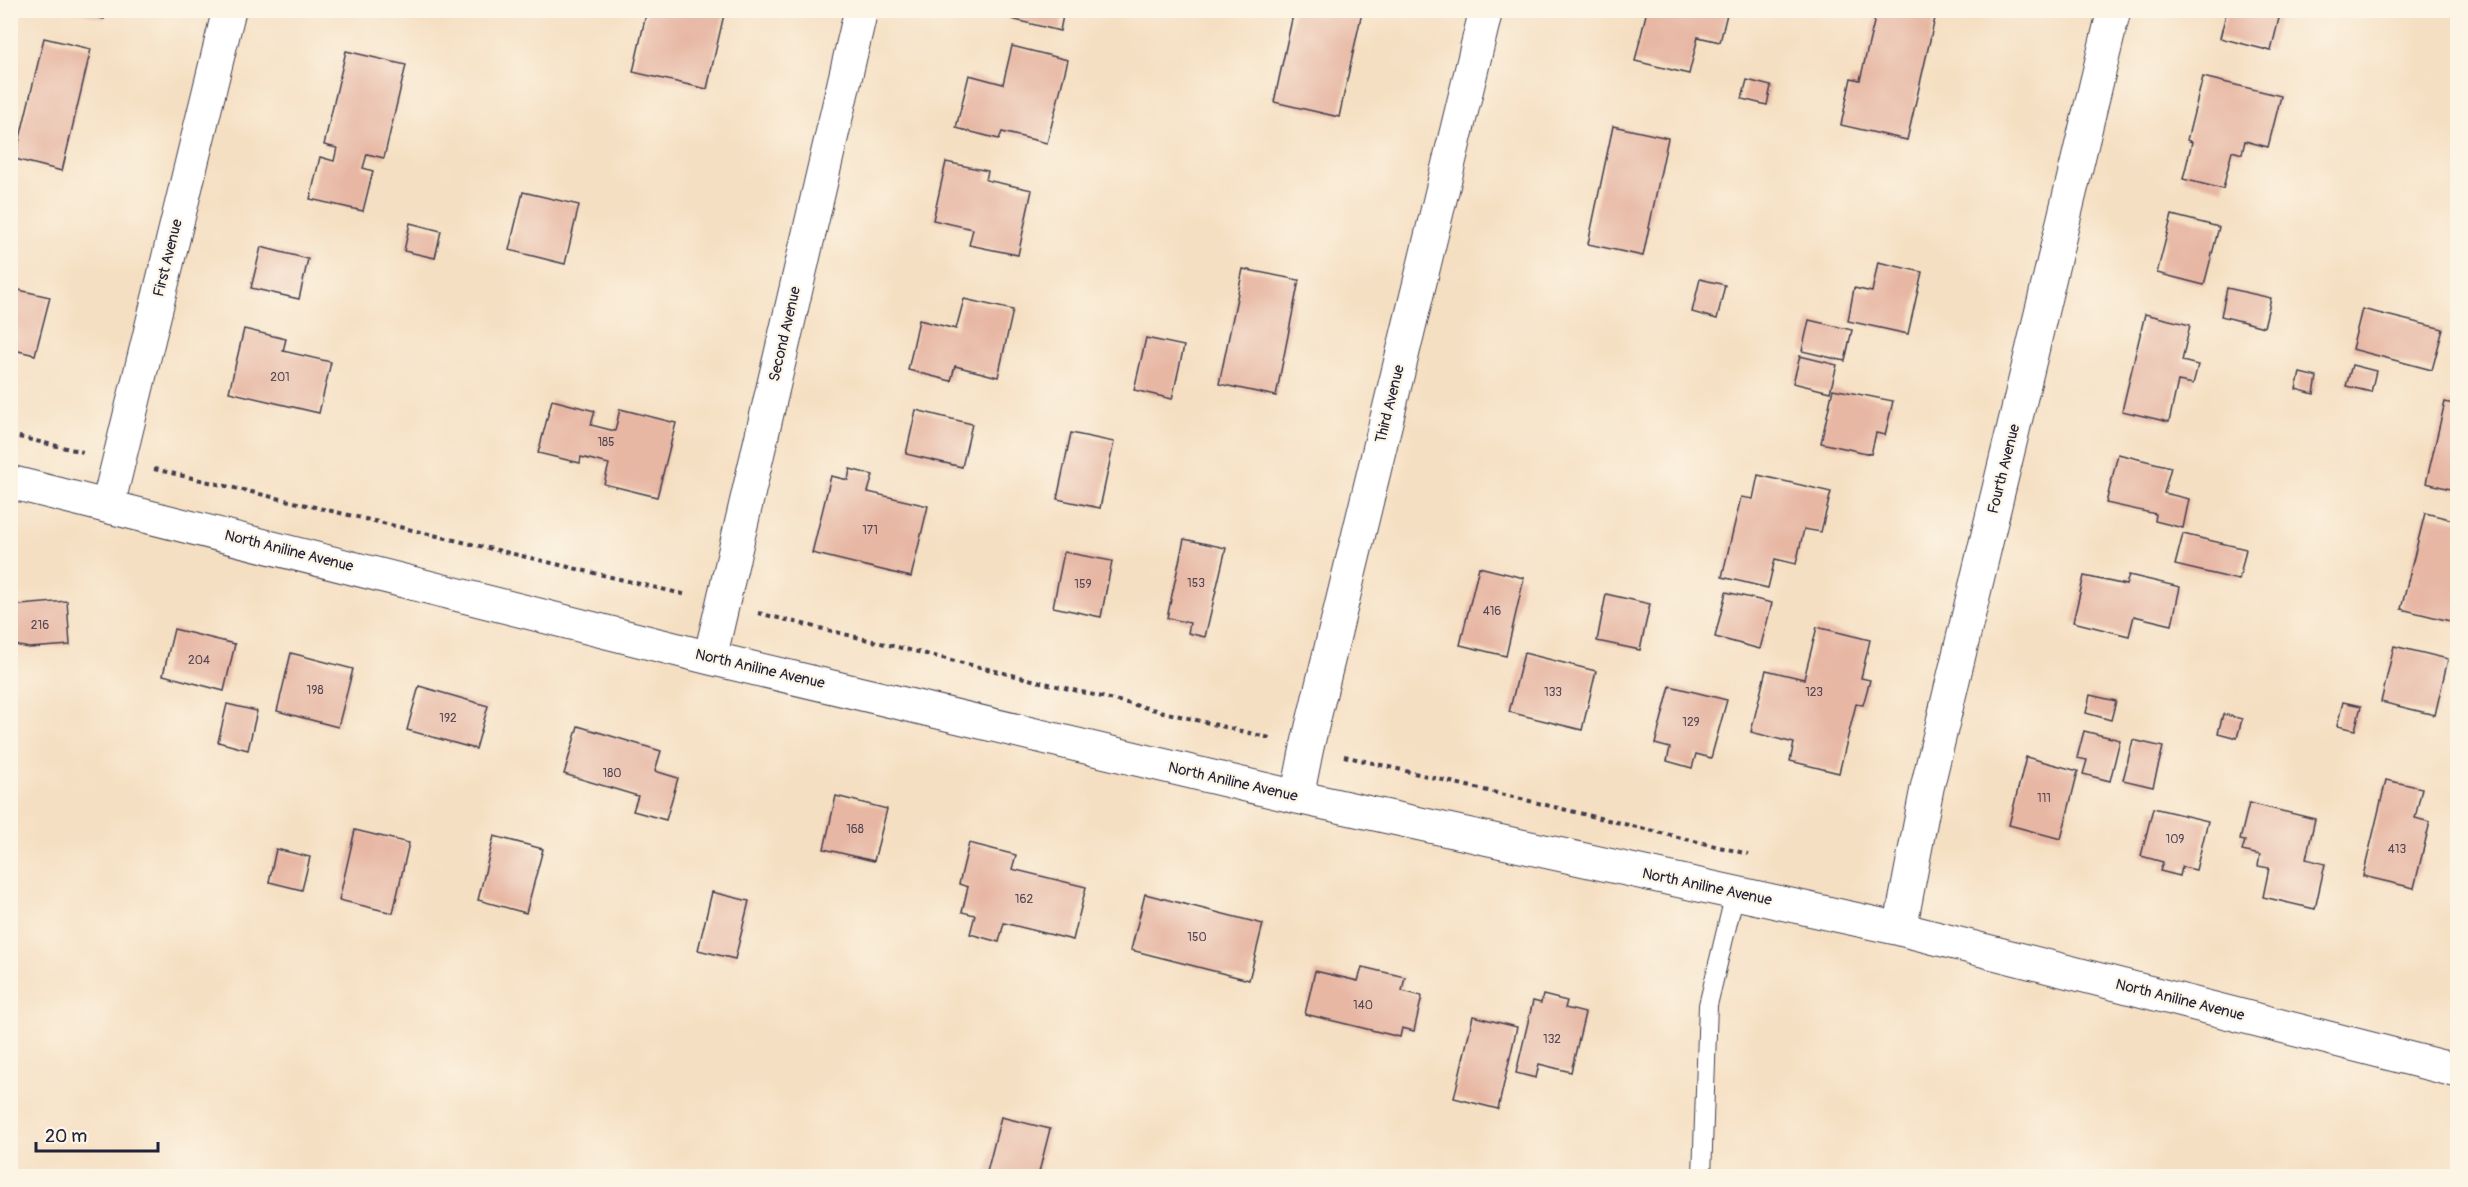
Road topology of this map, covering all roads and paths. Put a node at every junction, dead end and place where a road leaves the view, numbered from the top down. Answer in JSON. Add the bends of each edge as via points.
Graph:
{"nodes":[{"id":1,"x":229,"y":10,"type":"edge"},
{"id":2,"x":861,"y":10,"type":"edge"},
{"id":3,"x":1486,"y":10,"type":"edge"},
{"id":4,"x":2114,"y":10,"type":"edge"},
{"id":5,"x":10,"y":435,"type":"edge"},
{"id":6,"x":118,"y":460,"type":"junction"},
{"id":7,"x":10,"y":482,"type":"edge"},
{"id":8,"x":108,"y":506,"type":"junction"},
{"id":9,"x":722,"y":604,"type":"junction"},
{"id":10,"x":710,"y":657,"type":"junction"},
{"id":11,"x":1307,"y":747,"type":"junction"},
{"id":12,"x":1297,"y":797,"type":"junction"},
{"id":13,"x":1757,"y":856,"type":"dead end"},
{"id":14,"x":1736,"y":893,"type":"junction"},
{"id":15,"x":1900,"y":929,"type":"junction"},
{"id":16,"x":2457,"y":1071,"type":"edge"},
{"id":17,"x":1702,"y":1176,"type":"edge"}],
"edges":[{"from":1,"to":6,"type":"street","name":"First Avenue"},
{"from":2,"to":9,"type":"street","name":"Second Avenue"},
{"from":3,"to":11,"type":"street","name":"Third Avenue"},
{"from":4,"to":15,"type":"street","name":"Fourth Avenue","via":[[1927,788]]},
{"from":5,"to":6,"type":"path"},
{"from":6,"to":8,"type":"street","name":"First Avenue"},
{"from":6,"to":9,"type":"path"},
{"from":7,"to":8,"type":"street","name":"North Aniline Avenue"},
{"from":8,"to":10,"type":"street","name":"North Aniline Avenue"},
{"from":9,"to":10,"type":"street","name":"Second Avenue"},
{"from":9,"to":11,"type":"path"},
{"from":10,"to":12,"type":"street","name":"North Aniline Avenue"},
{"from":11,"to":12,"type":"street","name":"Third Avenue"},
{"from":11,"to":13,"type":"path"},
{"from":12,"to":14,"type":"street","name":"North Aniline Avenue"},
{"from":14,"to":15,"type":"street","name":"North Aniline Avenue"},
{"from":14,"to":17,"type":"lane","via":[[1708,1005]]},
{"from":15,"to":16,"type":"street","name":"North Aniline Avenue"}]}
